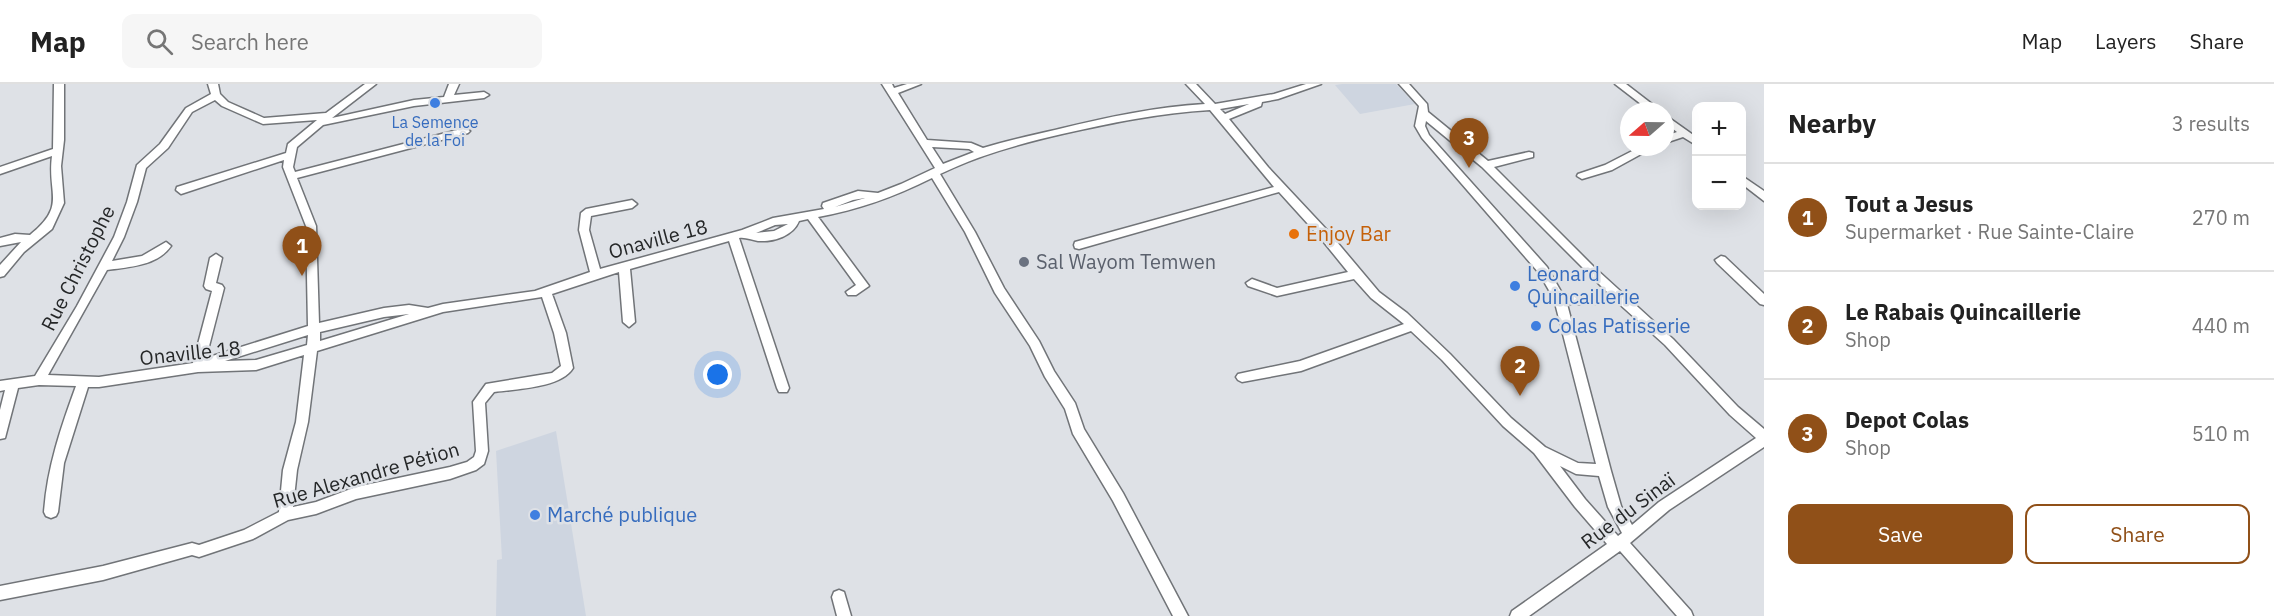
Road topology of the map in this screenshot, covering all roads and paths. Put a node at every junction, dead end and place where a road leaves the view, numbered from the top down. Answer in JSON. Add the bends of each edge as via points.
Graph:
{"nodes":[{"id":1,"x":59,"y":84,"type":"edge"},
{"id":2,"x":371,"y":84,"type":"edge"},
{"id":3,"x":454,"y":84,"type":"edge"},
{"id":4,"x":916,"y":84,"type":"edge"},
{"id":5,"x":1191,"y":84,"type":"edge"},
{"id":6,"x":1316,"y":84,"type":"edge"},
{"id":7,"x":1404,"y":84,"type":"edge"},
{"id":8,"x":1620,"y":84,"type":"edge"},
{"id":9,"x":890,"y":88,"type":"edge"},
{"id":10,"x":214,"y":90,"type":"edge"},
{"id":11,"x":484,"y":95,"type":"dead end"},
{"id":12,"x":448,"y":98,"type":"junction"},
{"id":13,"x":1265,"y":98,"type":"junction"},
{"id":14,"x":1644,"y":102,"type":"edge"},
{"id":15,"x":1213,"y":107,"type":"junction"},
{"id":16,"x":1424,"y":114,"type":"junction"},
{"id":17,"x":1223,"y":118,"type":"junction"},
{"id":18,"x":325,"y":119,"type":"junction"},
{"id":19,"x":1674,"y":125,"type":"edge"},
{"id":20,"x":465,"y":131,"type":"dead end"},
{"id":21,"x":1685,"y":133,"type":"junction"},
{"id":22,"x":1674,"y":137,"type":"edge"},
{"id":23,"x":1692,"y":139,"type":"edge"},
{"id":24,"x":926,"y":143,"type":"junction"},
{"id":25,"x":57,"y":152,"type":"junction"},
{"id":26,"x":982,"y":152,"type":"junction"},
{"id":27,"x":289,"y":155,"type":"junction"},
{"id":28,"x":1529,"y":155,"type":"dead end"},
{"id":29,"x":1630,"y":156,"type":"edge"},
{"id":30,"x":1486,"y":165,"type":"junction"},
{"id":31,"x":0,"y":171,"type":"edge"},
{"id":32,"x":938,"y":171,"type":"junction"},
{"id":33,"x":291,"y":176,"type":"junction"},
{"id":34,"x":1582,"y":176,"type":"dead end"},
{"id":35,"x":1746,"y":182,"type":"edge"},
{"id":36,"x":1282,"y":188,"type":"junction"},
{"id":37,"x":181,"y":190,"type":"dead end"},
{"id":38,"x":1764,"y":197,"type":"edge"},
{"id":39,"x":879,"y":198,"type":"junction"},
{"id":40,"x":632,"y":204,"type":"dead end"},
{"id":41,"x":826,"y":207,"type":"dead end"},
{"id":42,"x":811,"y":215,"type":"junction"},
{"id":43,"x":733,"y":236,"type":"junction"},
{"id":44,"x":30,"y":240,"type":"junction"},
{"id":45,"x":0,"y":242,"type":"edge"},
{"id":46,"x":1079,"y":245,"type":"dead end"},
{"id":47,"x":166,"y":246,"type":"dead end"},
{"id":48,"x":216,"y":258,"type":"dead end"},
{"id":49,"x":1721,"y":260,"type":"dead end"},
{"id":50,"x":102,"y":267,"type":"junction"},
{"id":51,"x":624,"y":267,"type":"junction"},
{"id":52,"x":0,"y":273,"type":"edge"},
{"id":53,"x":596,"y":274,"type":"junction"},
{"id":54,"x":1356,"y":274,"type":"junction"},
{"id":55,"x":1252,"y":282,"type":"dead end"},
{"id":56,"x":546,"y":292,"type":"junction"},
{"id":57,"x":852,"y":292,"type":"dead end"},
{"id":58,"x":1618,"y":296,"type":"junction"},
{"id":59,"x":1560,"y":299,"type":"junction"},
{"id":60,"x":1764,"y":301,"type":"edge"},
{"id":61,"x":426,"y":313,"type":"junction"},
{"id":62,"x":628,"y":322,"type":"dead end"},
{"id":63,"x":1413,"y":326,"type":"junction"},
{"id":64,"x":315,"y":330,"type":"junction"},
{"id":65,"x":313,"y":348,"type":"junction"},
{"id":66,"x":198,"y":367,"type":"junction"},
{"id":67,"x":1242,"y":377,"type":"dead end"},
{"id":68,"x":39,"y":380,"type":"junction"},
{"id":69,"x":83,"y":383,"type":"junction"},
{"id":70,"x":7,"y":385,"type":"edge"},
{"id":71,"x":783,"y":387,"type":"dead end"},
{"id":72,"x":0,"y":434,"type":"edge"},
{"id":73,"x":1764,"y":439,"type":"edge"},
{"id":74,"x":1539,"y":449,"type":"junction"},
{"id":75,"x":1604,"y":471,"type":"junction"},
{"id":76,"x":51,"y":512,"type":"dead end"},
{"id":77,"x":285,"y":515,"type":"junction"},
{"id":78,"x":1622,"y":541,"type":"junction"},
{"id":79,"x":0,"y":594,"type":"edge"},
{"id":80,"x":839,"y":597,"type":"dead end"},
{"id":81,"x":844,"y":616,"type":"edge"},
{"id":82,"x":1181,"y":616,"type":"edge"},
{"id":83,"x":1517,"y":616,"type":"edge"},
{"id":84,"x":1686,"y":616,"type":"edge"}],
"edges":[{"from":1,"to":25,"type":"street"},
{"from":2,"to":18,"type":"street"},
{"from":3,"to":12,"type":"street"},
{"from":4,"to":9,"type":"street"},
{"from":5,"to":15,"type":"street"},
{"from":6,"to":13,"type":"street","name":"Onaville 18"},
{"from":7,"to":16,"type":"street","via":[[1422,102]]},
{"from":8,"to":14,"type":"street"},
{"from":9,"to":24,"type":"street"},
{"from":10,"to":18,"type":"street","via":[[225,104],[259,121]]},
{"from":10,"to":50,"type":"street","name":"Rue Christophe","via":[[189,110],[164,146],[141,167],[123,230]]},
{"from":11,"to":12,"type":"street"},
{"from":12,"to":18,"type":"street","via":[[339,120]]},
{"from":13,"to":15,"type":"street","name":"Onaville 18"},
{"from":13,"to":17,"type":"street","via":[[1260,104]]},
{"from":15,"to":17,"type":"street"},
{"from":15,"to":26,"type":"street","name":"Onaville 18","via":[[1122,117]]},
{"from":16,"to":30,"type":"street"},
{"from":16,"to":59,"type":"street","via":[[1420,126],[1425,136],[1543,270]]},
{"from":17,"to":36,"type":"street"},
{"from":18,"to":27,"type":"street","via":[[296,140]]},
{"from":19,"to":21,"type":"street"},
{"from":20,"to":33,"type":"street"},
{"from":21,"to":22,"type":"street"},
{"from":21,"to":23,"type":"street"},
{"from":24,"to":26,"type":"street","via":[[971,146]]},
{"from":24,"to":32,"type":"street"},
{"from":25,"to":31,"type":"street"},
{"from":25,"to":44,"type":"street","via":[[56,212],[48,226]]},
{"from":26,"to":32,"type":"street","name":"Onaville 18"},
{"from":27,"to":33,"type":"street"},
{"from":27,"to":37,"type":"street"},
{"from":28,"to":30,"type":"street"},
{"from":29,"to":34,"type":"street"},
{"from":30,"to":58,"type":"street"},
{"from":32,"to":39,"type":"street","name":"Onaville 18"},
{"from":32,"to":82,"type":"street","via":[[999,290],[1071,407],[1078,430]]},
{"from":33,"to":64,"type":"street","via":[[311,226]]},
{"from":35,"to":38,"type":"street"},
{"from":36,"to":46,"type":"street"},
{"from":36,"to":54,"type":"street"},
{"from":39,"to":41,"type":"street","via":[[867,194]]},
{"from":39,"to":42,"type":"street","name":"Onaville 18"},
{"from":40,"to":53,"type":"street","via":[[586,213],[584,230]]},
{"from":42,"to":43,"type":"street","name":"Onaville 18","via":[[773,222]]},
{"from":42,"to":57,"type":"street","via":[[863,286]]},
{"from":43,"to":51,"type":"street","name":"Onaville 18"},
{"from":43,"to":71,"type":"street"},
{"from":44,"to":45,"type":"street"},
{"from":44,"to":52,"type":"street"},
{"from":47,"to":50,"type":"street","via":[[147,258]]},
{"from":48,"to":66,"type":"street","via":[[210,286],[218,288]]},
{"from":49,"to":60,"type":"street"},
{"from":50,"to":68,"type":"street","name":"Rue Christophe"},
{"from":51,"to":53,"type":"street","name":"Onaville 18"},
{"from":51,"to":62,"type":"street"},
{"from":53,"to":56,"type":"street","name":"Onaville 18"},
{"from":54,"to":55,"type":"street","via":[[1277,292]]},
{"from":54,"to":63,"type":"street"},
{"from":56,"to":61,"type":"street","name":"Onaville 18","via":[[464,303]]},
{"from":56,"to":77,"type":"street","name":"Rue Alexandre Pétion","via":[[567,368],[555,377],[485,392],[479,402],[483,440],[479,460],[450,473],[356,493]]},
{"from":58,"to":59,"type":"street"},
{"from":58,"to":73,"type":"street"},
{"from":59,"to":75,"type":"street"},
{"from":61,"to":64,"type":"street","via":[[423,309],[409,309],[370,314]]},
{"from":61,"to":65,"type":"street","name":"Onaville 18"},
{"from":63,"to":67,"type":"street","via":[[1301,366]]},
{"from":63,"to":74,"type":"street","via":[[1507,422]]},
{"from":64,"to":65,"type":"street"},
{"from":64,"to":66,"type":"street","via":[[235,352]]},
{"from":65,"to":66,"type":"street","name":"Onaville 18","via":[[256,365]]},
{"from":65,"to":77,"type":"street"},
{"from":66,"to":69,"type":"street","name":"Onaville 18"},
{"from":68,"to":69,"type":"street","name":"Onaville 18"},
{"from":68,"to":70,"type":"street","name":"Onaville 18"},
{"from":69,"to":76,"type":"street","via":[[59,458]]},
{"from":70,"to":72,"type":"street"},
{"from":73,"to":78,"type":"street","name":"Rue du Sinaï","via":[[1664,506]]},
{"from":74,"to":75,"type":"street","via":[[1576,468]]},
{"from":74,"to":78,"type":"street","via":[[1580,503]]},
{"from":75,"to":78,"type":"street"},
{"from":77,"to":79,"type":"street","name":"Rue Alexandre Pétion","via":[[248,535],[199,551],[192,549],[104,573]]},
{"from":78,"to":83,"type":"street","name":"Rue du Sinaï"},
{"from":78,"to":84,"type":"street"},
{"from":80,"to":81,"type":"street"}]}
